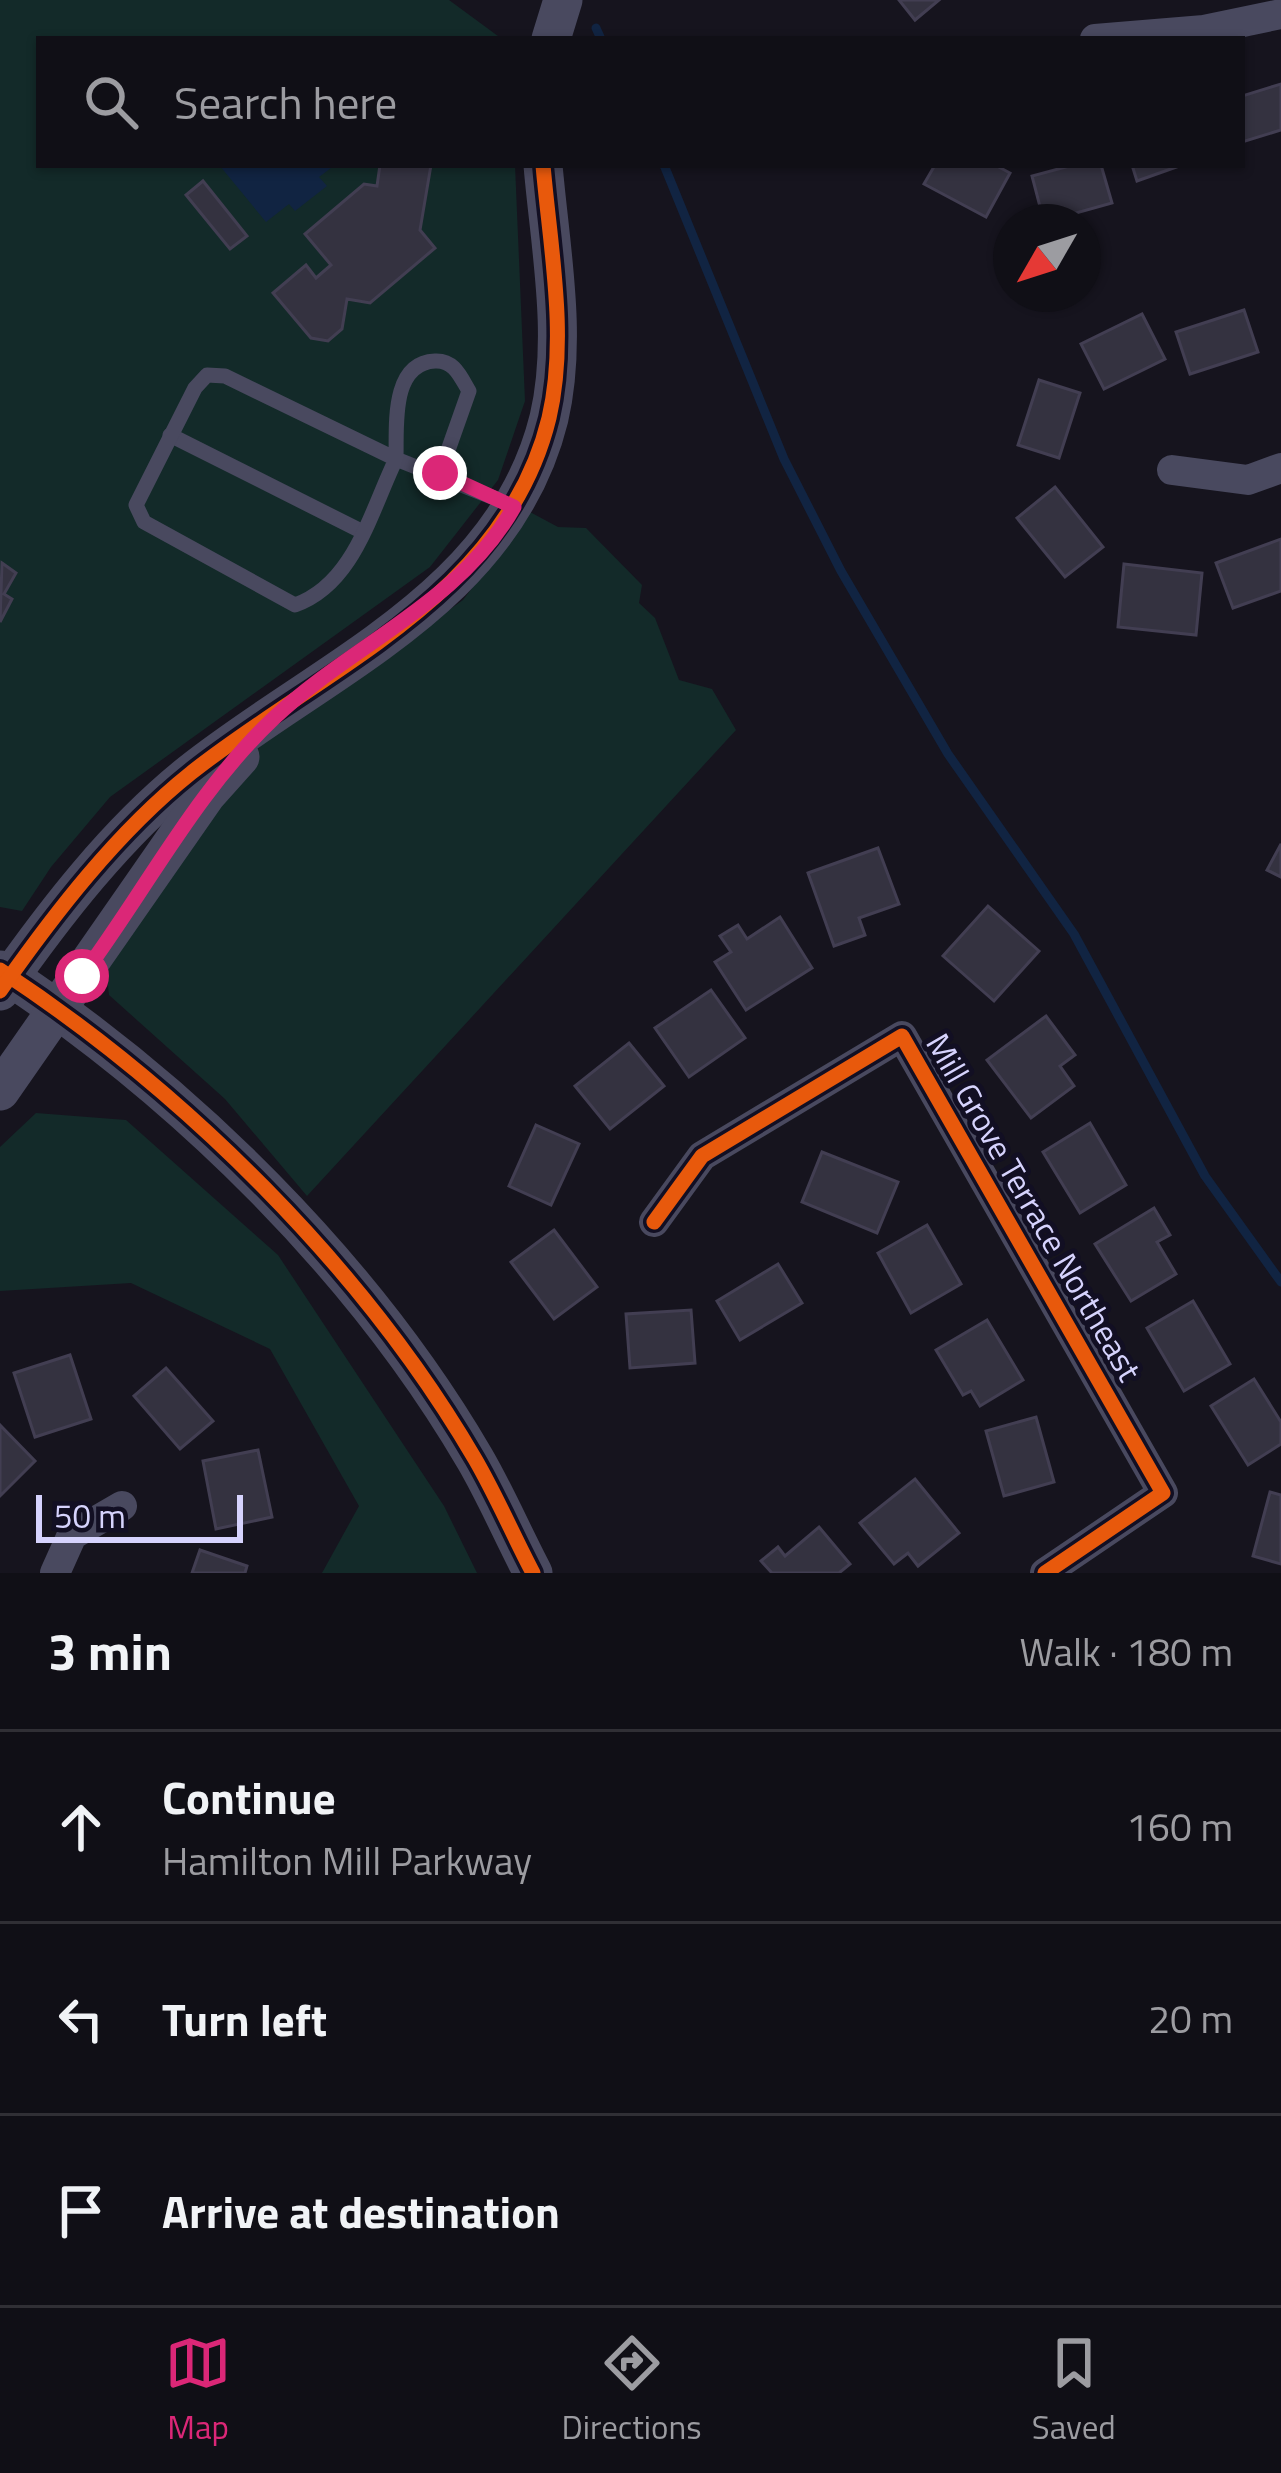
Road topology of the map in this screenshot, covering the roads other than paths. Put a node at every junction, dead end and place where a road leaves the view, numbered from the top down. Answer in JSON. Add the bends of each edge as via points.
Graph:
{"nodes":[{"id":1,"x":563,"y":0,"type":"edge"},
{"id":2,"x":1281,"y":14,"type":"edge"},
{"id":3,"x":552,"y":36,"type":"edge"},
{"id":4,"x":1131,"y":36,"type":"edge"},
{"id":5,"x":543,"y":168,"type":"edge"},
{"id":6,"x":170,"y":435,"type":"junction"},
{"id":7,"x":396,"y":459,"type":"junction"},
{"id":8,"x":1281,"y":468,"type":"edge"},
{"id":9,"x":1172,"y":470,"type":"dead end"},
{"id":10,"x":440,"y":473,"type":"junction"},
{"id":11,"x":514,"y":507,"type":"junction"},
{"id":12,"x":361,"y":531,"type":"junction"},
{"id":13,"x":275,"y":717,"type":"junction"},
{"id":14,"x":3,"y":979,"type":"edge"},
{"id":15,"x":58,"y":1008,"type":"junction"},
{"id":16,"x":0,"y":1091,"type":"edge"},
{"id":17,"x":654,"y":1222,"type":"dead end"},
{"id":18,"x":122,"y":1506,"type":"dead end"},
{"id":19,"x":56,"y":1573,"type":"edge"},
{"id":20,"x":532,"y":1573,"type":"edge"},
{"id":21,"x":1045,"y":1573,"type":"edge"}],
"edges":[{"from":1,"to":3,"type":"street"},
{"from":2,"to":4,"type":"street"},
{"from":5,"to":11,"type":"street","via":[[557,354],[549,417]]},
{"from":6,"to":7,"type":"lane","via":[[207,375],[225,376]]},
{"from":6,"to":12,"type":"lane"},
{"from":6,"to":12,"type":"lane","via":[[136,505],[144,522],[295,605],[342,576]]},
{"from":7,"to":10,"type":"lane"},
{"from":7,"to":10,"type":"lane","via":[[404,382],[418,364],[440,360],[456,368],[469,391]]},
{"from":7,"to":12,"type":"lane"},
{"from":8,"to":9,"type":"street","via":[[1248,480]]},
{"from":10,"to":11,"type":"lane"},
{"from":11,"to":13,"type":"street","via":[[438,594]]},
{"from":13,"to":14,"type":"street","via":[[133,823]]},
{"from":13,"to":15,"type":"street","via":[[206,795]]},
{"from":14,"to":15,"type":"street"},
{"from":15,"to":16,"type":"street"},
{"from":15,"to":20,"type":"street","via":[[220,1142],[396,1342],[474,1458]]},
{"from":17,"to":21,"type":"street","name":"Mill Grove Terrace Northeast","via":[[702,1156],[902,1036],[1163,1493]]},
{"from":18,"to":19,"type":"street","via":[[72,1535]]}]}
